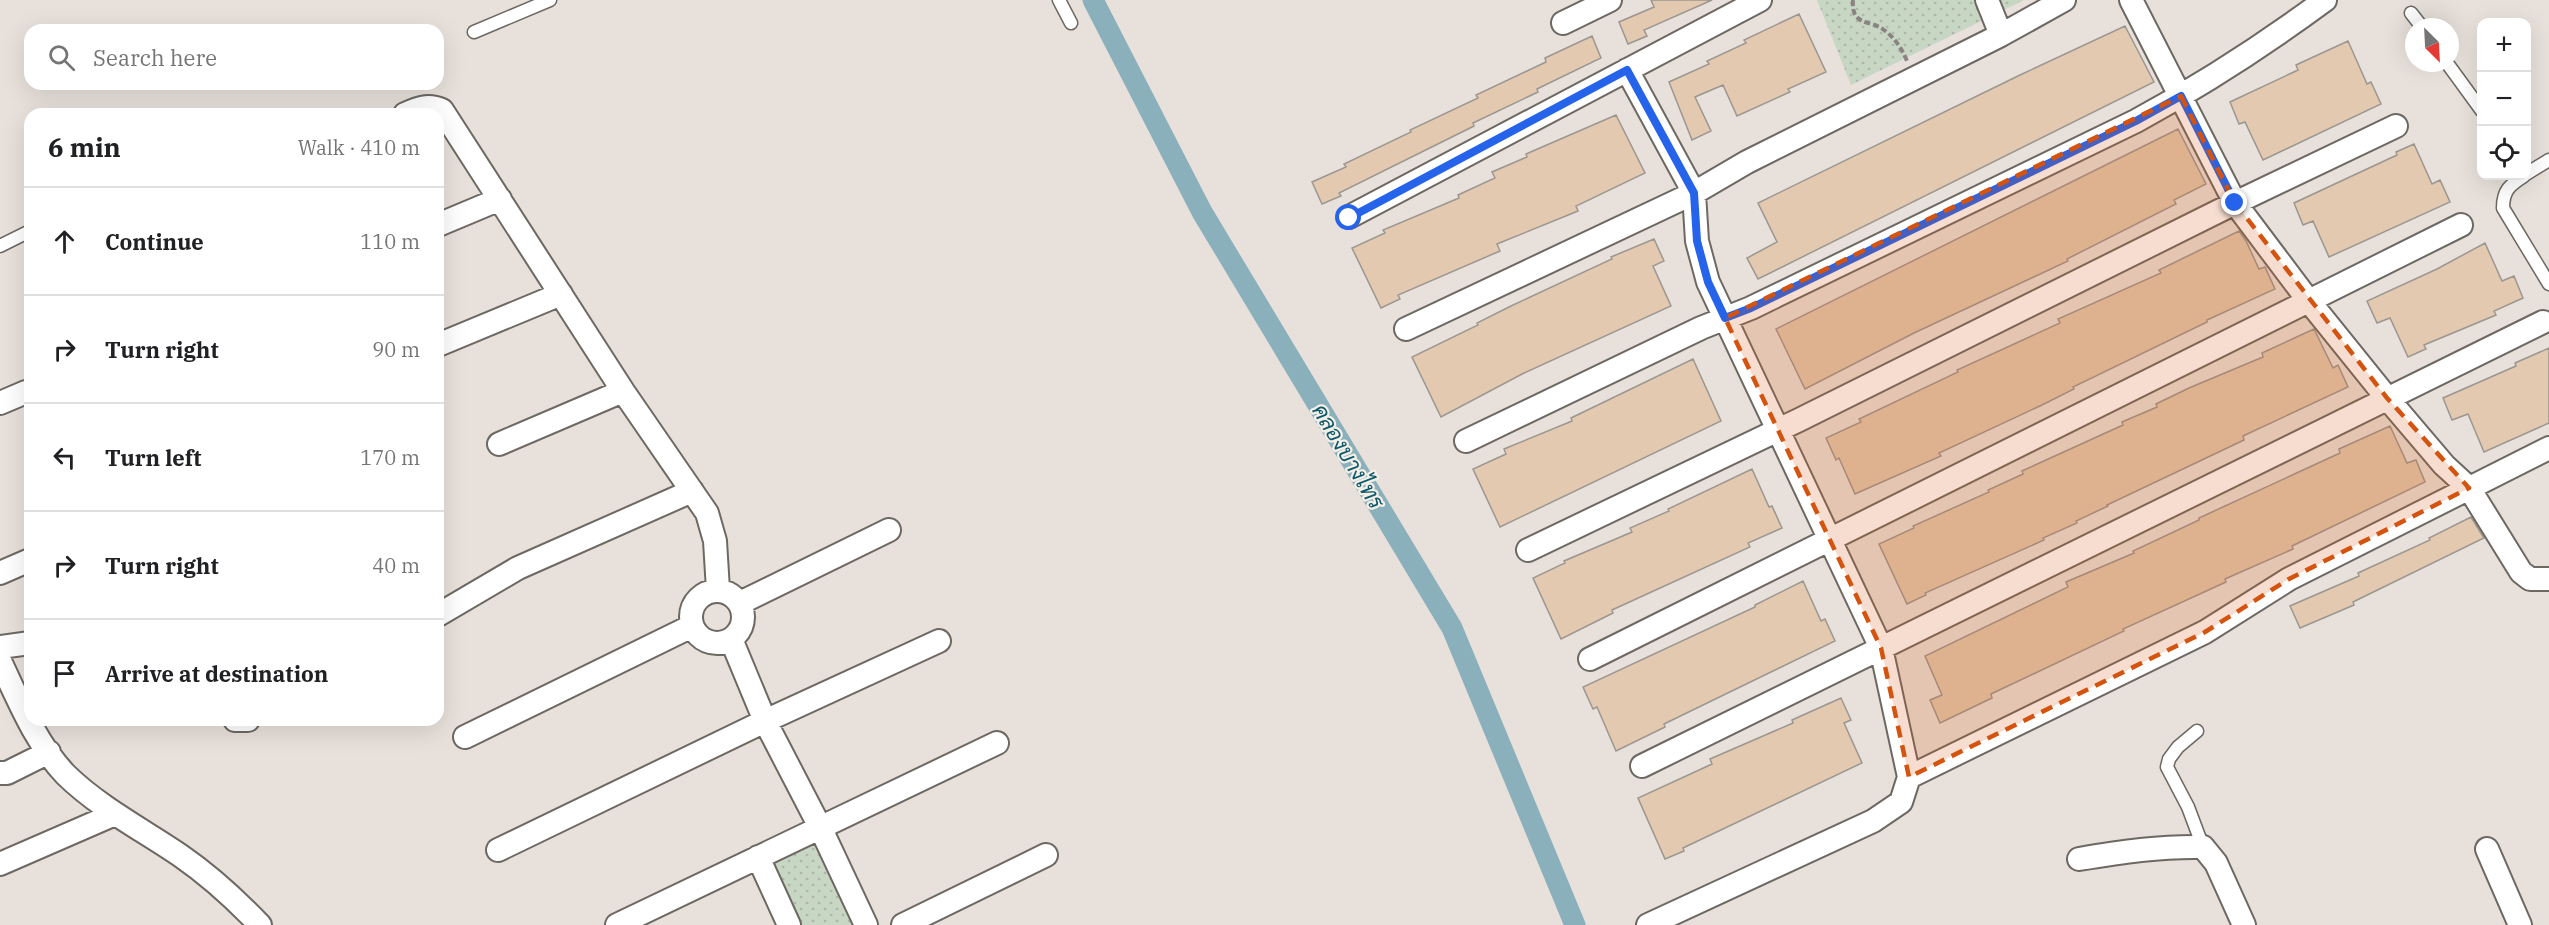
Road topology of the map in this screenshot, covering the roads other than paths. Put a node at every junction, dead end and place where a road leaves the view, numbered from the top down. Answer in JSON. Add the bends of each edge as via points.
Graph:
{"nodes":[{"id":1,"x":549,"y":0,"type":"edge"},
{"id":2,"x":1059,"y":0,"type":"edge"},
{"id":3,"x":1610,"y":0,"type":"edge"},
{"id":4,"x":1760,"y":0,"type":"edge"},
{"id":5,"x":1987,"y":0,"type":"edge"},
{"id":6,"x":2064,"y":0,"type":"edge"},
{"id":7,"x":2117,"y":0,"type":"edge"},
{"id":8,"x":2122,"y":0,"type":"edge"},
{"id":9,"x":2131,"y":0,"type":"edge"},
{"id":10,"x":2325,"y":0,"type":"edge"},
{"id":11,"x":2411,"y":13,"type":"dead end"},
{"id":12,"x":2415,"y":18,"type":"edge"},
{"id":13,"x":1071,"y":23,"type":"dead end"},
{"id":14,"x":1563,"y":24,"type":"dead end"},
{"id":15,"x":474,"y":32,"type":"dead end"},
{"id":16,"x":2001,"y":35,"type":"junction"},
{"id":17,"x":1627,"y":70,"type":"junction"},
{"id":18,"x":2453,"y":72,"type":"edge"},
{"id":19,"x":2181,"y":96,"type":"junction"},
{"id":20,"x":2477,"y":105,"type":"edge"},
{"id":21,"x":418,"y":108,"type":"edge"},
{"id":22,"x":437,"y":108,"type":"edge"},
{"id":23,"x":444,"y":113,"type":"edge"},
{"id":24,"x":2396,"y":126,"type":"dead end"},
{"id":25,"x":2549,"y":159,"type":"edge"},
{"id":26,"x":2531,"y":171,"type":"edge"},
{"id":27,"x":2517,"y":180,"type":"edge"},
{"id":28,"x":1694,"y":193,"type":"junction"},
{"id":29,"x":501,"y":199,"type":"junction"},
{"id":30,"x":2235,"y":203,"type":"junction"},
{"id":31,"x":1349,"y":218,"type":"dead end"},
{"id":32,"x":444,"y":223,"type":"edge"},
{"id":33,"x":2461,"y":225,"type":"dead end"},
{"id":34,"x":24,"y":234,"type":"edge"},
{"id":35,"x":0,"y":246,"type":"edge"},
{"id":36,"x":2549,"y":284,"type":"edge"},
{"id":37,"x":561,"y":294,"type":"junction"},
{"id":38,"x":2308,"y":300,"type":"junction"},
{"id":39,"x":1725,"y":318,"type":"junction"},
{"id":40,"x":2542,"y":322,"type":"dead end"},
{"id":41,"x":1406,"y":329,"type":"dead end"},
{"id":42,"x":444,"y":343,"type":"edge"},
{"id":43,"x":623,"y":391,"type":"junction"},
{"id":44,"x":24,"y":393,"type":"edge"},
{"id":45,"x":2387,"y":398,"type":"junction"},
{"id":46,"x":0,"y":404,"type":"edge"},
{"id":47,"x":1778,"y":430,"type":"junction"},
{"id":48,"x":1466,"y":441,"type":"dead end"},
{"id":49,"x":500,"y":444,"type":"dead end"},
{"id":50,"x":2549,"y":448,"type":"edge"},
{"id":51,"x":2469,"y":488,"type":"junction"},
{"id":52,"x":692,"y":491,"type":"junction"},
{"id":53,"x":889,"y":530,"type":"dead end"},
{"id":54,"x":1830,"y":539,"type":"junction"},
{"id":55,"x":1528,"y":550,"type":"dead end"},
{"id":56,"x":24,"y":563,"type":"edge"},
{"id":57,"x":0,"y":573,"type":"edge"},
{"id":58,"x":2549,"y":579,"type":"edge"},
{"id":59,"x":718,"y":590,"type":"junction"},
{"id":60,"x":740,"y":603,"type":"junction"},
{"id":61,"x":444,"y":611,"type":"edge"},
{"id":62,"x":692,"y":626,"type":"junction"},
{"id":63,"x":731,"y":639,"type":"junction"},
{"id":64,"x":939,"y":641,"type":"dead end"},
{"id":65,"x":24,"y":644,"type":"edge"},
{"id":66,"x":0,"y":647,"type":"edge"},
{"id":67,"x":1881,"y":648,"type":"junction"},
{"id":68,"x":1590,"y":659,"type":"dead end"},
{"id":69,"x":0,"y":661,"type":"edge"},
{"id":70,"x":24,"y":710,"type":"edge"},
{"id":71,"x":765,"y":721,"type":"junction"},
{"id":72,"x":32,"y":726,"type":"edge"},
{"id":73,"x":2198,"y":731,"type":"dead end"},
{"id":74,"x":465,"y":736,"type":"dead end"},
{"id":75,"x":997,"y":743,"type":"dead end"},
{"id":76,"x":49,"y":752,"type":"junction"},
{"id":77,"x":1642,"y":766,"type":"dead end"},
{"id":78,"x":0,"y":773,"type":"edge"},
{"id":79,"x":1909,"y":777,"type":"junction"},
{"id":80,"x":115,"y":814,"type":"junction"},
{"id":81,"x":821,"y":829,"type":"junction"},
{"id":82,"x":2204,"y":847,"type":"junction"},
{"id":83,"x":2487,"y":849,"type":"dead end"},
{"id":84,"x":498,"y":850,"type":"dead end"},
{"id":85,"x":1046,"y":855,"type":"dead end"},
{"id":86,"x":758,"y":857,"type":"junction"},
{"id":87,"x":2079,"y":859,"type":"dead end"},
{"id":88,"x":0,"y":864,"type":"edge"},
{"id":89,"x":260,"y":925,"type":"edge"},
{"id":90,"x":617,"y":925,"type":"edge"},
{"id":91,"x":789,"y":925,"type":"edge"},
{"id":92,"x":866,"y":925,"type":"edge"},
{"id":93,"x":903,"y":925,"type":"edge"},
{"id":94,"x":1648,"y":925,"type":"edge"},
{"id":95,"x":2244,"y":925,"type":"edge"},
{"id":96,"x":2520,"y":925,"type":"edge"}],
"edges":[{"from":1,"to":15,"type":"lane"},
{"from":2,"to":13,"type":"lane"},
{"from":3,"to":14,"type":"street"},
{"from":4,"to":17,"type":"street"},
{"from":5,"to":16,"type":"street"},
{"from":6,"to":16,"type":"street"},
{"from":7,"to":8,"type":"street"},
{"from":9,"to":19,"type":"street"},
{"from":10,"to":19,"type":"street","via":[[2264,45]]},
{"from":11,"to":12,"type":"lane"},
{"from":16,"to":28,"type":"street","via":[[1746,162]]},
{"from":17,"to":28,"type":"street"},
{"from":17,"to":31,"type":"street"},
{"from":18,"to":20,"type":"lane"},
{"from":19,"to":30,"type":"street"},
{"from":19,"to":39,"type":"street","via":[[1880,246]]},
{"from":21,"to":22,"type":"street"},
{"from":23,"to":29,"type":"street"},
{"from":24,"to":30,"type":"street"},
{"from":25,"to":26,"type":"lane"},
{"from":27,"to":36,"type":"lane","via":[[2503,196],[2503,208]]},
{"from":28,"to":39,"type":"street","via":[[1697,241],[1708,282]]},
{"from":28,"to":41,"type":"street"},
{"from":29,"to":32,"type":"street"},
{"from":29,"to":37,"type":"street"},
{"from":30,"to":38,"type":"street"},
{"from":30,"to":47,"type":"street"},
{"from":33,"to":38,"type":"street"},
{"from":34,"to":35,"type":"lane"},
{"from":37,"to":42,"type":"street"},
{"from":37,"to":43,"type":"street"},
{"from":38,"to":45,"type":"street"},
{"from":38,"to":54,"type":"street"},
{"from":39,"to":47,"type":"street"},
{"from":39,"to":48,"type":"street"},
{"from":40,"to":45,"type":"street"},
{"from":43,"to":49,"type":"street"},
{"from":43,"to":52,"type":"street"},
{"from":44,"to":46,"type":"street"},
{"from":45,"to":51,"type":"street"},
{"from":45,"to":67,"type":"street"},
{"from":47,"to":54,"type":"street"},
{"from":47,"to":55,"type":"street"},
{"from":50,"to":51,"type":"street"},
{"from":51,"to":58,"type":"street","via":[[2521,572],[2530,579]]},
{"from":51,"to":79,"type":"street","via":[[2289,579],[2205,632]]},
{"from":52,"to":59,"type":"street","via":[[707,513],[715,541]]},
{"from":52,"to":61,"type":"street","via":[[518,568]]},
{"from":53,"to":60,"type":"street"},
{"from":54,"to":67,"type":"street"},
{"from":54,"to":68,"type":"street"},
{"from":56,"to":57,"type":"street"},
{"from":59,"to":60,"type":"street"},
{"from":59,"to":62,"type":"street","via":[[705,593],[696,601],[691,613]]},
{"from":60,"to":63,"type":"street","via":[[743,623]]},
{"from":62,"to":63,"type":"street","via":[[709,641]]},
{"from":62,"to":74,"type":"street"},
{"from":63,"to":71,"type":"street"},
{"from":64,"to":71,"type":"street"},
{"from":65,"to":66,"type":"street"},
{"from":67,"to":77,"type":"street"},
{"from":67,"to":79,"type":"street"},
{"from":69,"to":70,"type":"street"},
{"from":71,"to":81,"type":"street"},
{"from":71,"to":84,"type":"street"},
{"from":72,"to":76,"type":"street"},
{"from":73,"to":82,"type":"lane","via":[[2178,747],[2168,767]]},
{"from":75,"to":81,"type":"street"},
{"from":76,"to":78,"type":"street"},
{"from":76,"to":80,"type":"street","via":[[66,774]]},
{"from":79,"to":94,"type":"street","via":[[1901,802],[1873,821]]},
{"from":80,"to":88,"type":"street"},
{"from":80,"to":89,"type":"street","via":[[183,858],[233,897]]},
{"from":81,"to":86,"type":"street"},
{"from":81,"to":92,"type":"street"},
{"from":82,"to":87,"type":"street","via":[[2133,849]]},
{"from":82,"to":95,"type":"street","via":[[2216,863]]},
{"from":83,"to":96,"type":"street"},
{"from":85,"to":93,"type":"street"},
{"from":86,"to":90,"type":"street"},
{"from":86,"to":91,"type":"street"}]}
